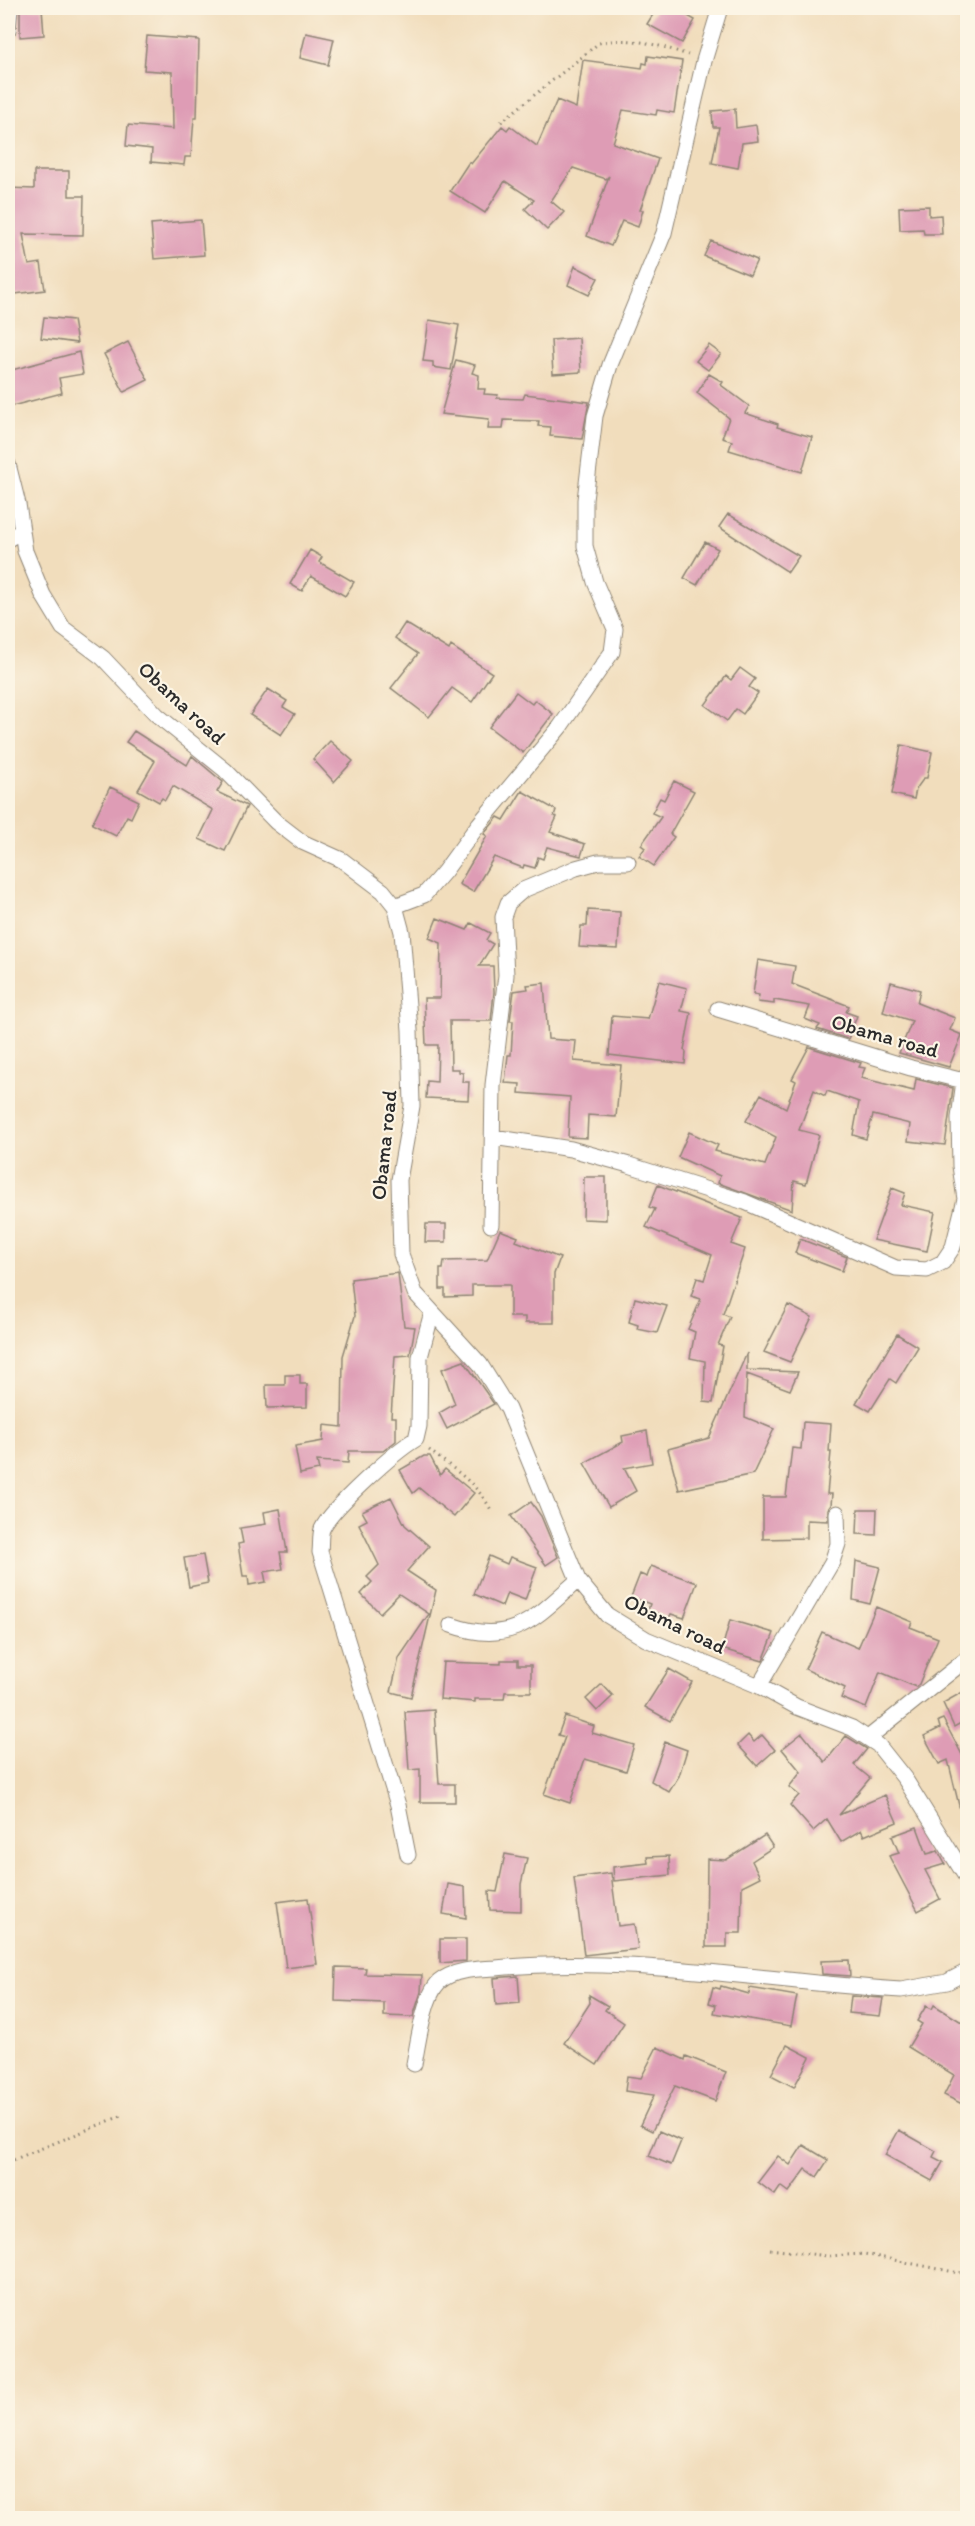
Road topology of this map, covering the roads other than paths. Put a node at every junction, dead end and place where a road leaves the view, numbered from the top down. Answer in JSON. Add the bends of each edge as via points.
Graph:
{"nodes":[{"id":1,"x":10,"y":8,"type":"edge"},
{"id":2,"x":720,"y":8,"type":"edge"},
{"id":3,"x":8,"y":30,"type":"edge"},
{"id":4,"x":8,"y":464,"type":"edge"},
{"id":5,"x":22,"y":531,"type":"junction"},
{"id":6,"x":8,"y":539,"type":"edge"},
{"id":7,"x":628,"y":862,"type":"dead end"},
{"id":8,"x":395,"y":906,"type":"junction"},
{"id":9,"x":718,"y":1009,"type":"dead end"},
{"id":10,"x":966,"y":1077,"type":"edge"},
{"id":11,"x":493,"y":1137,"type":"junction"},
{"id":12,"x":491,"y":1225,"type":"dead end"},
{"id":13,"x":432,"y":1312,"type":"junction"},
{"id":14,"x":837,"y":1513,"type":"dead end"},
{"id":15,"x":578,"y":1580,"type":"junction"},
{"id":16,"x":451,"y":1625,"type":"dead end"},
{"id":17,"x":968,"y":1658,"type":"edge"},
{"id":18,"x":759,"y":1686,"type":"junction"},
{"id":19,"x":868,"y":1738,"type":"junction"},
{"id":20,"x":408,"y":1855,"type":"dead end"},
{"id":21,"x":968,"y":1880,"type":"edge"},
{"id":22,"x":968,"y":1971,"type":"edge"},
{"id":23,"x":414,"y":2064,"type":"dead end"}],
"edges":[{"from":1,"to":3,"type":"street"},
{"from":2,"to":8,"type":"street","via":[[664,232],[610,365],[595,416],[585,500],[585,546],[615,629],[612,652],[560,727],[444,872],[424,895]]},
{"from":4,"to":5,"type":"street","name":"Obama road"},
{"from":5,"to":6,"type":"street"},
{"from":5,"to":8,"type":"street","name":"Obama road","via":[[25,551],[43,596],[63,628],[103,658],[157,715],[225,770],[276,822],[302,842],[342,860],[383,891]]},
{"from":7,"to":11,"type":"street","via":[[598,862],[576,868],[523,890],[508,903],[503,917],[506,975],[493,1085]]},
{"from":8,"to":13,"type":"street","name":"Obama road","via":[[402,932],[411,1030],[412,1106],[399,1180],[398,1235],[415,1293]]},
{"from":9,"to":10,"type":"street","name":"Obama road","via":[[911,1068]]},
{"from":10,"to":11,"type":"street","via":[[959,1118],[965,1199],[953,1247],[943,1262],[927,1270],[896,1268],[745,1202],[629,1165],[571,1149]]},
{"from":11,"to":12,"type":"street"},
{"from":13,"to":15,"type":"street","name":"Obama road","via":[[480,1364],[508,1408]]},
{"from":13,"to":20,"type":"street","via":[[420,1357],[416,1439],[333,1511],[321,1531],[320,1552],[398,1805]]},
{"from":14,"to":18,"type":"street","via":[[838,1544],[832,1562]]},
{"from":15,"to":16,"type":"street","via":[[539,1615],[516,1628],[496,1634],[475,1634]]},
{"from":15,"to":18,"type":"street","name":"Obama road","via":[[607,1615],[624,1627]]},
{"from":17,"to":19,"type":"street"},
{"from":18,"to":19,"type":"street","name":"Obama road"},
{"from":19,"to":21,"type":"street","name":"Obama road","via":[[905,1779]]},
{"from":22,"to":23,"type":"street","via":[[947,1982],[901,1990],[621,1964],[534,1964],[461,1972],[438,1983],[430,1996]]}]}
